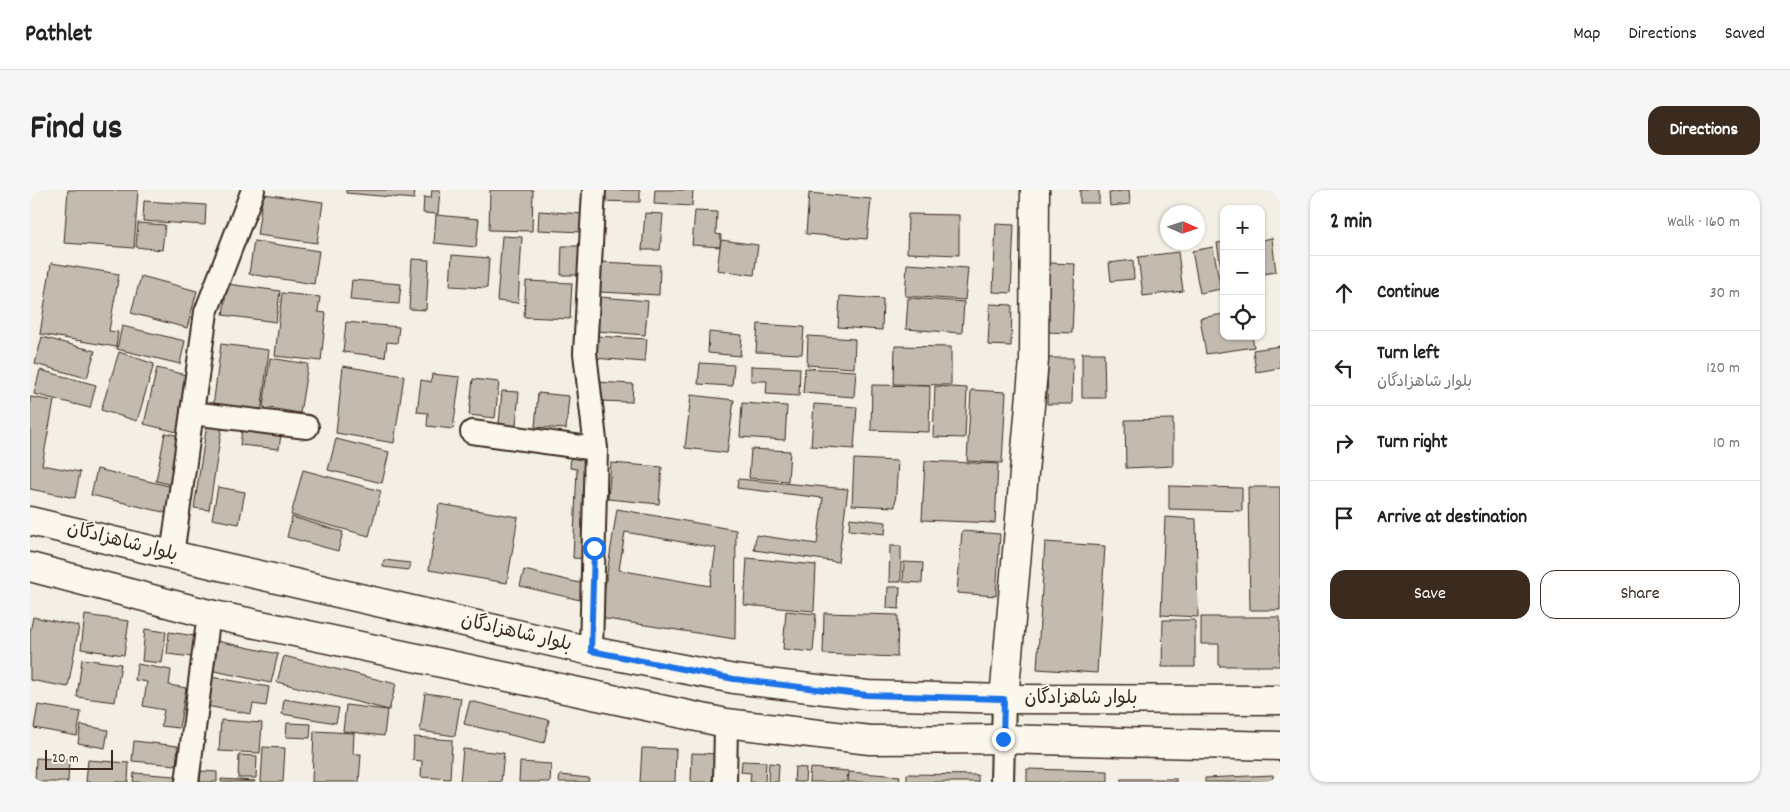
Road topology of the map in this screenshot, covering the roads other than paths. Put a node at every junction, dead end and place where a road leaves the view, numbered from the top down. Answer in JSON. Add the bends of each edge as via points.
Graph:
{"nodes":[{"id":1,"x":253,"y":190,"type":"edge"},
{"id":2,"x":594,"y":190,"type":"edge"},
{"id":3,"x":1035,"y":190,"type":"edge"},
{"id":4,"x":192,"y":413,"type":"junction"},
{"id":5,"x":307,"y":427,"type":"dead end"},
{"id":6,"x":472,"y":432,"type":"dead end"},
{"id":7,"x":596,"y":449,"type":"junction"},
{"id":8,"x":30,"y":521,"type":"edge"},
{"id":9,"x":172,"y":555,"type":"junction"},
{"id":10,"x":30,"y":567,"type":"edge"},
{"id":11,"x":209,"y":614,"type":"junction"},
{"id":12,"x":591,"y":651,"type":"junction"},
{"id":13,"x":1004,"y":699,"type":"junction"},
{"id":14,"x":1280,"y":700,"type":"edge"},
{"id":15,"x":726,"y":723,"type":"junction"},
{"id":16,"x":1003,"y":739,"type":"junction"},
{"id":17,"x":1280,"y":746,"type":"edge"},
{"id":18,"x":187,"y":782,"type":"edge"},
{"id":19,"x":724,"y":782,"type":"edge"},
{"id":20,"x":1002,"y":782,"type":"edge"}],
"edges":[{"from":1,"to":4,"type":"street","via":[[206,312]]},
{"from":2,"to":7,"type":"street","via":[[585,353]]},
{"from":3,"to":13,"type":"main road","via":[[1034,360]]},
{"from":4,"to":5,"type":"street"},
{"from":4,"to":9,"type":"street"},
{"from":6,"to":7,"type":"street"},
{"from":7,"to":12,"type":"street"},
{"from":8,"to":9,"type":"main road","name":"بلوار شاهزادگان"},
{"from":9,"to":12,"type":"main road","name":"بلوار شاهزادگان"},
{"from":10,"to":11,"type":"main road"},
{"from":11,"to":15,"type":"main road"},
{"from":11,"to":18,"type":"street"},
{"from":12,"to":13,"type":"main road","name":"بلوار شاهزادگان","via":[[734,679],[867,695]]},
{"from":13,"to":14,"type":"main road","name":"بلوار شاهزادگان"},
{"from":13,"to":16,"type":"street"},
{"from":15,"to":16,"type":"main road","via":[[870,740]]},
{"from":15,"to":19,"type":"street"},
{"from":16,"to":17,"type":"main road"},
{"from":16,"to":20,"type":"street"}]}
